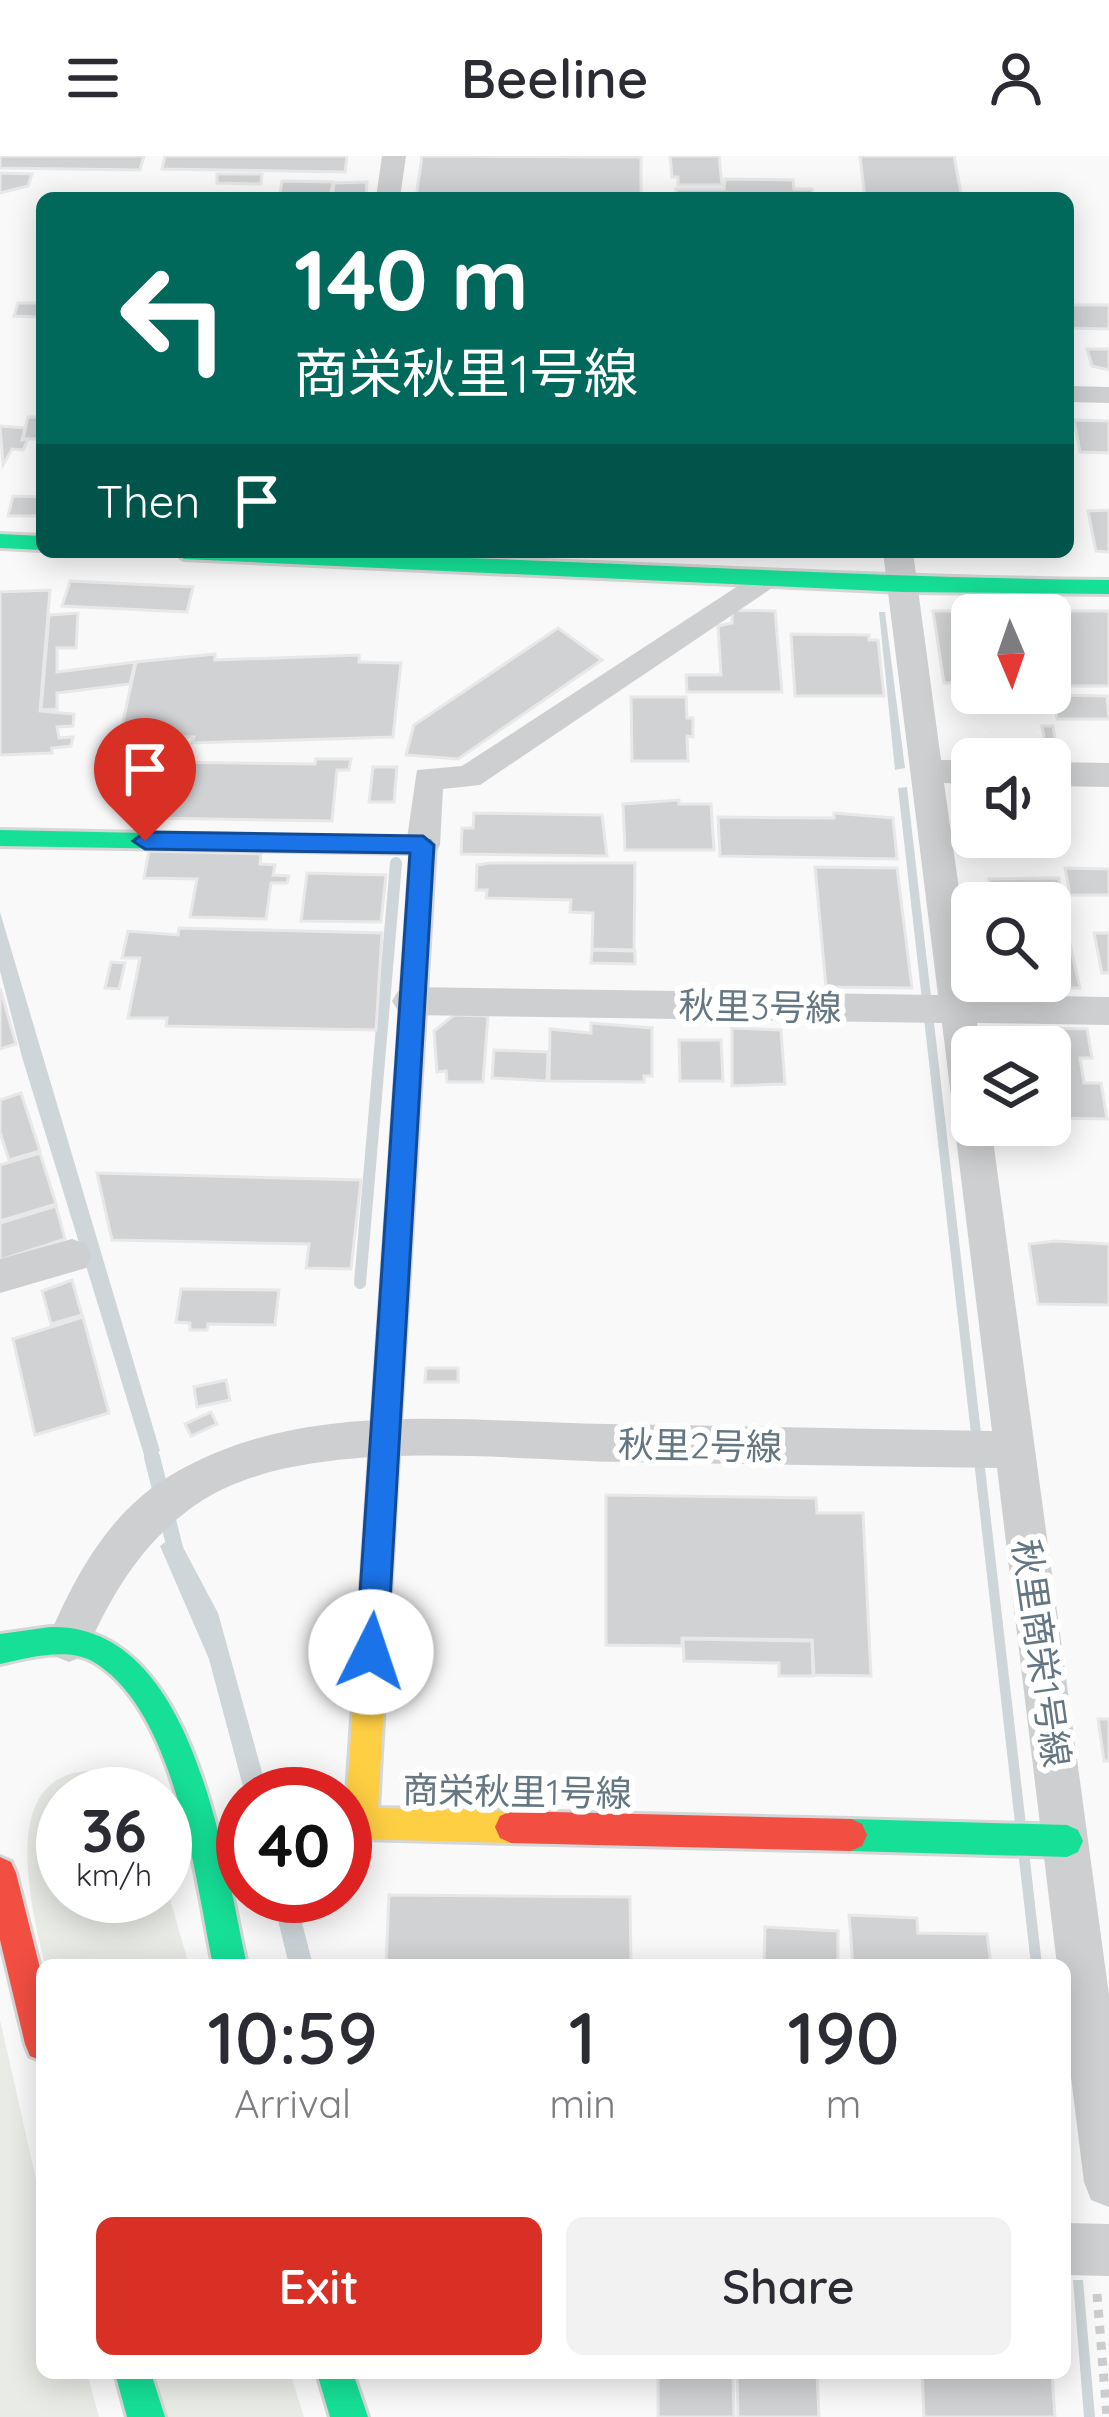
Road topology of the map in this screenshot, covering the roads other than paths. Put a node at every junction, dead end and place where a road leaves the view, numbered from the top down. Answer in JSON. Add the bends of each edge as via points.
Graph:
{"nodes":[{"id":1,"x":394,"y":156,"type":"edge"},
{"id":2,"x":389,"y":192,"type":"edge"},
{"id":3,"x":1074,"y":394,"type":"edge"},
{"id":4,"x":1109,"y":394,"type":"edge"},
{"id":5,"x":0,"y":541,"type":"edge"},
{"id":6,"x":36,"y":543,"type":"edge"},
{"id":7,"x":363,"y":558,"type":"edge"},
{"id":8,"x":901,"y":568,"type":"edge"},
{"id":9,"x":764,"y":579,"type":"junction"},
{"id":10,"x":1109,"y":587,"type":"edge"},
{"id":11,"x":927,"y":771,"type":"junction"},
{"id":12,"x":951,"y":772,"type":"edge"},
{"id":13,"x":1071,"y":774,"type":"edge"},
{"id":14,"x":1109,"y":775,"type":"edge"},
{"id":15,"x":0,"y":838,"type":"edge"},
{"id":16,"x":423,"y":845,"type":"junction"},
{"id":17,"x":410,"y":1001,"type":"junction"},
{"id":18,"x":958,"y":1009,"type":"junction"},
{"id":19,"x":1109,"y":1011,"type":"edge"},
{"id":20,"x":960,"y":1026,"type":"edge"},
{"id":21,"x":975,"y":1146,"type":"edge"},
{"id":22,"x":72,"y":1256,"type":"dead end"},
{"id":23,"x":0,"y":1276,"type":"edge"},
{"id":24,"x":385,"y":1439,"type":"junction"},
{"id":25,"x":1015,"y":1450,"type":"junction"},
{"id":26,"x":69,"y":1641,"type":"junction"},
{"id":27,"x":0,"y":1648,"type":"edge"},
{"id":28,"x":1067,"y":1841,"type":"junction"},
{"id":29,"x":0,"y":1873,"type":"edge"},
{"id":30,"x":229,"y":1959,"type":"edge"},
{"id":31,"x":36,"y":2020,"type":"edge"},
{"id":32,"x":1109,"y":2182,"type":"edge"},
{"id":33,"x":135,"y":2379,"type":"edge"},
{"id":34,"x":337,"y":2379,"type":"edge"},
{"id":35,"x":146,"y":2417,"type":"edge"},
{"id":36,"x":349,"y":2417,"type":"edge"}],
"edges":[{"from":1,"to":2,"type":"street"},
{"from":3,"to":4,"type":"street"},
{"from":5,"to":6,"type":"street"},
{"from":7,"to":9,"type":"street"},
{"from":8,"to":9,"type":"street"},
{"from":8,"to":10,"type":"street"},
{"from":8,"to":11,"type":"street","name":"秋里商栄1号線"},
{"from":9,"to":16,"type":"street","via":[[469,777],[428,778]]},
{"from":11,"to":12,"type":"street"},
{"from":11,"to":18,"type":"street","name":"秋里商栄1号線"},
{"from":13,"to":14,"type":"street"},
{"from":15,"to":16,"type":"street"},
{"from":16,"to":17,"type":"street","name":"商栄秋里1号線"},
{"from":17,"to":18,"type":"street","name":"秋里3号線"},
{"from":17,"to":24,"type":"street","name":"商栄秋里1号線"},
{"from":18,"to":19,"type":"street","name":"秋里3号線"},
{"from":18,"to":20,"type":"street","name":"秋里商栄1号線"},
{"from":21,"to":25,"type":"street","name":"秋里商栄1号線"},
{"from":22,"to":23,"type":"street"},
{"from":24,"to":25,"type":"street","name":"秋里2号線"},
{"from":24,"to":26,"type":"street","name":"秋里2号線","via":[[267,1451],[188,1486],[119,1543]]},
{"from":24,"to":28,"type":"street","name":"商栄秋里1号線","via":[[361,1823]]},
{"from":25,"to":28,"type":"street","name":"秋里商栄1号線"},
{"from":26,"to":27,"type":"street"},
{"from":26,"to":30,"type":"street","via":[[119,1660],[148,1695],[188,1793]]},
{"from":28,"to":32,"type":"street","name":"秋里商栄1号線"},
{"from":29,"to":31,"type":"street"},
{"from":33,"to":35,"type":"street"},
{"from":34,"to":36,"type":"street"}]}
